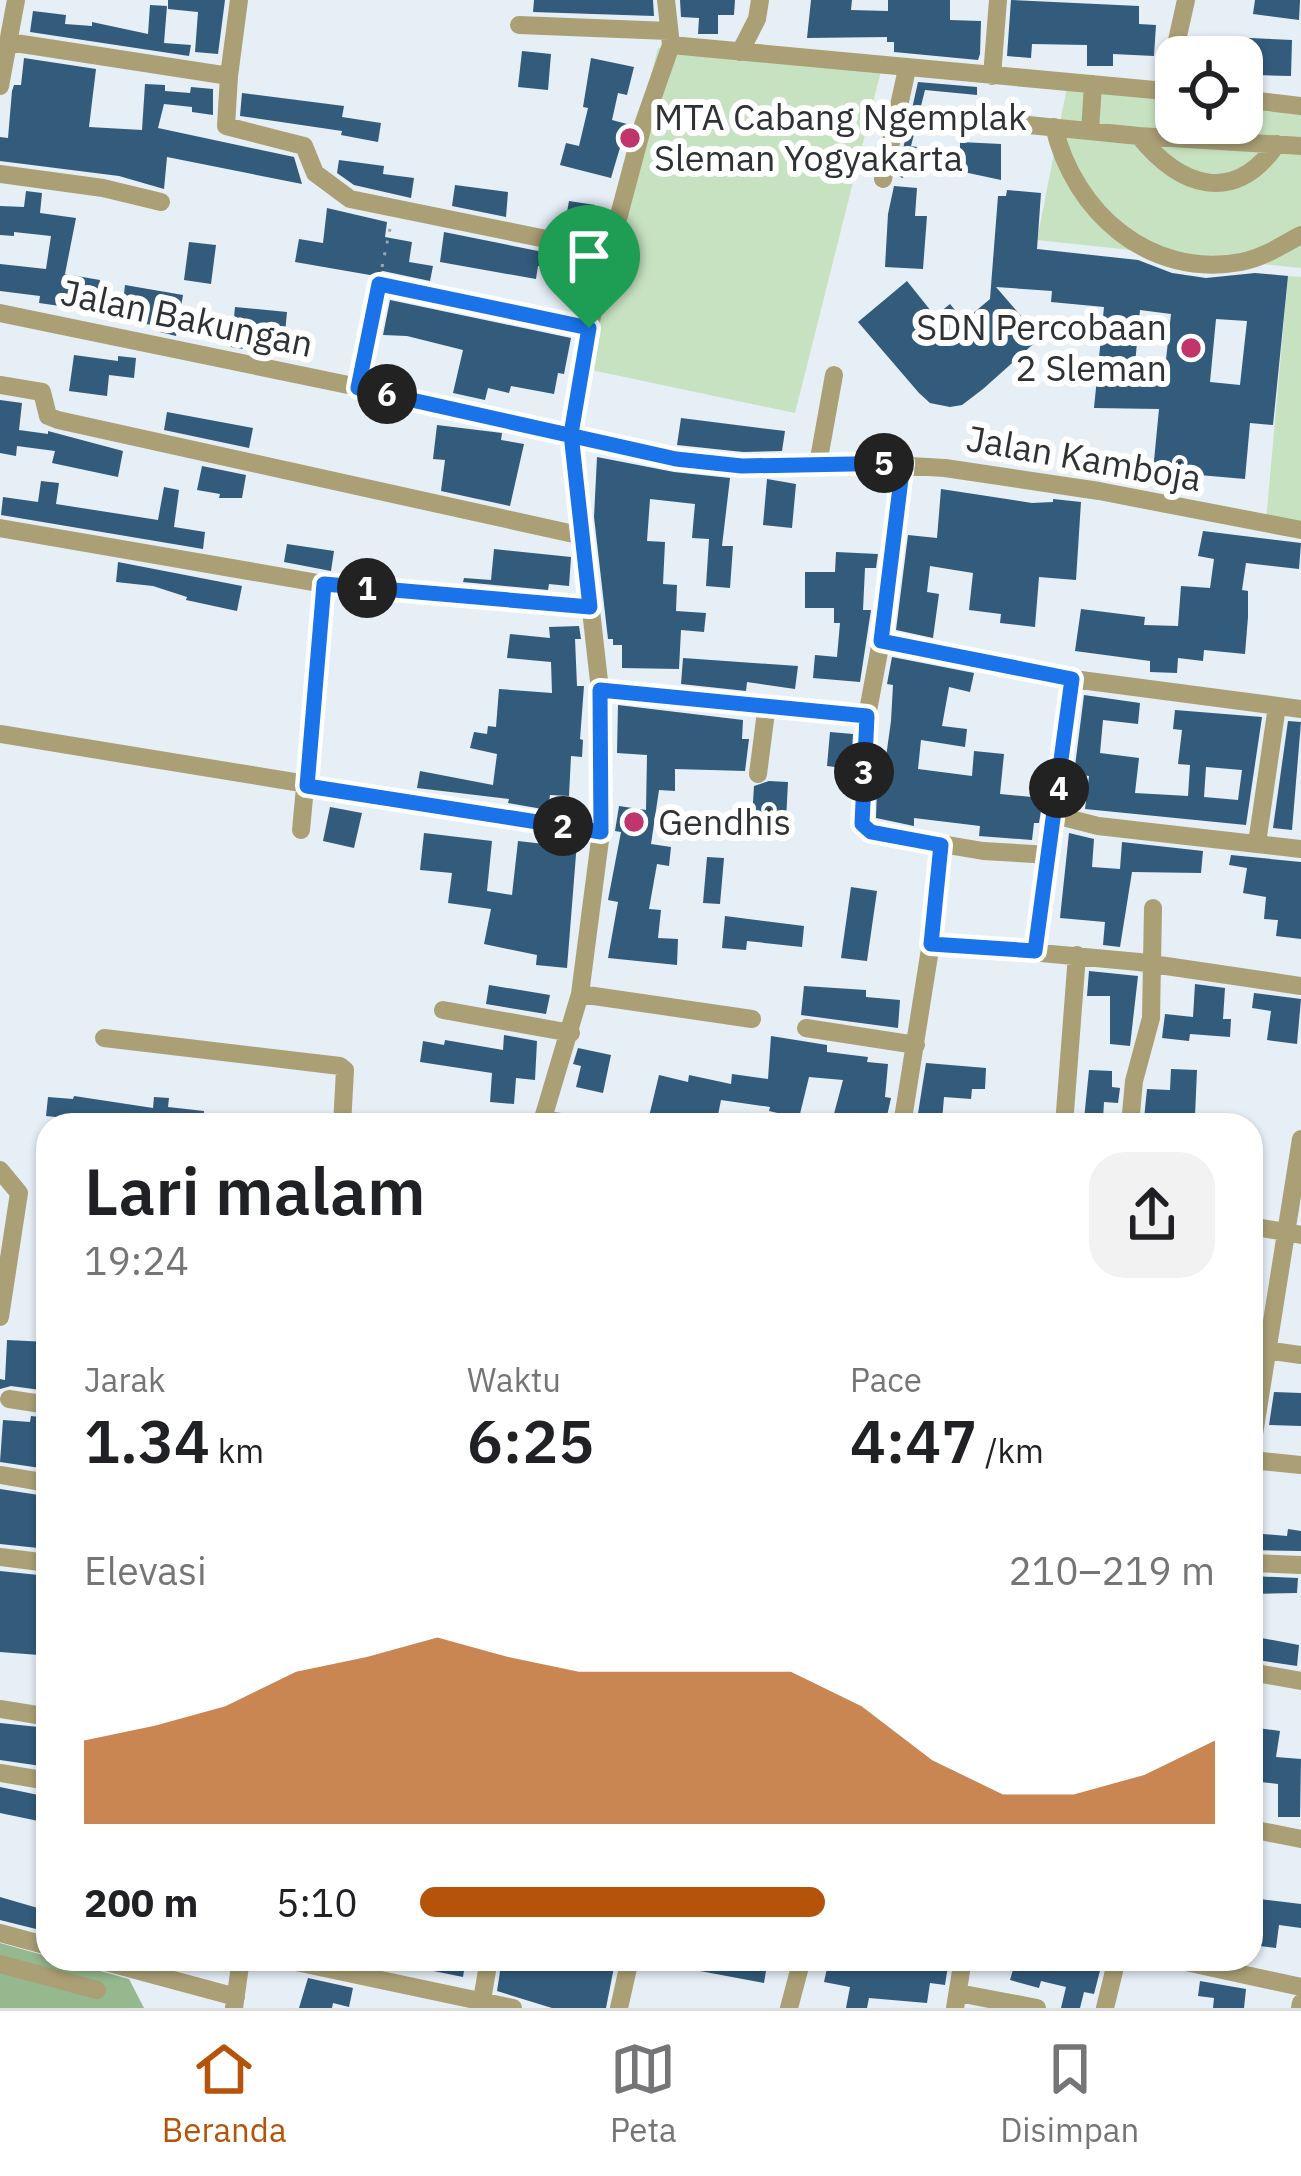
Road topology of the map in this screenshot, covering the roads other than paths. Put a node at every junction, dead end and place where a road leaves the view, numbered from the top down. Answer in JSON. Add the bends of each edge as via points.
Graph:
{"nodes":[{"id":1,"x":16,"y":0,"type":"edge"},
{"id":2,"x":239,"y":0,"type":"edge"},
{"id":3,"x":666,"y":0,"type":"edge"},
{"id":4,"x":760,"y":0,"type":"edge"},
{"id":5,"x":998,"y":0,"type":"edge"},
{"id":6,"x":1186,"y":0,"type":"edge"},
{"id":7,"x":519,"y":25,"type":"dead end"},
{"id":8,"x":1180,"y":36,"type":"edge"},
{"id":9,"x":670,"y":38,"type":"junction"},
{"id":10,"x":9,"y":42,"type":"junction"},
{"id":11,"x":740,"y":52,"type":"junction"},
{"id":12,"x":907,"y":69,"type":"junction"},
{"id":13,"x":229,"y":76,"type":"junction"},
{"id":14,"x":992,"y":76,"type":"junction"},
{"id":15,"x":1093,"y":85,"type":"junction"},
{"id":16,"x":0,"y":86,"type":"edge"},
{"id":17,"x":1155,"y":90,"type":"edge"},
{"id":18,"x":1263,"y":99,"type":"edge"},
{"id":19,"x":1300,"y":99,"type":"edge"},
{"id":20,"x":950,"y":117,"type":"dead end"},
{"id":21,"x":1054,"y":127,"type":"junction"},
{"id":22,"x":1090,"y":131,"type":"junction"},
{"id":23,"x":1139,"y":136,"type":"junction"},
{"id":24,"x":1276,"y":144,"type":"junction"},
{"id":25,"x":1301,"y":146,"type":"edge"},
{"id":26,"x":0,"y":175,"type":"edge"},
{"id":27,"x":883,"y":179,"type":"dead end"},
{"id":28,"x":161,"y":202,"type":"dead end"},
{"id":29,"x":1301,"y":235,"type":"edge"},
{"id":30,"x":610,"y":252,"type":"junction"},
{"id":31,"x":0,"y":313,"type":"edge"},
{"id":32,"x":589,"y":328,"type":"junction"},
{"id":33,"x":834,"y":375,"type":"dead end"},
{"id":34,"x":0,"y":385,"type":"edge"},
{"id":35,"x":358,"y":388,"type":"junction"},
{"id":36,"x":571,"y":434,"type":"junction"},
{"id":37,"x":903,"y":463,"type":"junction"},
{"id":38,"x":818,"y":464,"type":"junction"},
{"id":39,"x":0,"y":528,"type":"edge"},
{"id":40,"x":1301,"y":530,"type":"edge"},
{"id":41,"x":583,"y":536,"type":"junction"},
{"id":42,"x":324,"y":584,"type":"junction"},
{"id":43,"x":590,"y":607,"type":"junction"},
{"id":44,"x":881,"y":641,"type":"junction"},
{"id":45,"x":1072,"y":679,"type":"junction"},
{"id":46,"x":600,"y":690,"type":"junction"},
{"id":47,"x":767,"y":704,"type":"junction"},
{"id":48,"x":1277,"y":706,"type":"junction"},
{"id":49,"x":1301,"y":709,"type":"edge"},
{"id":50,"x":867,"y":716,"type":"junction"},
{"id":51,"x":0,"y":734,"type":"edge"},
{"id":52,"x":758,"y":774,"type":"dead end"},
{"id":53,"x":307,"y":786,"type":"junction"},
{"id":54,"x":1055,"y":815,"type":"junction"},
{"id":55,"x":301,"y":830,"type":"dead end"},
{"id":56,"x":601,"y":832,"type":"junction"},
{"id":57,"x":1257,"y":843,"type":"junction"},
{"id":58,"x":941,"y":845,"type":"junction"},
{"id":59,"x":1301,"y":849,"type":"edge"},
{"id":60,"x":1050,"y":855,"type":"junction"},
{"id":61,"x":1153,"y":908,"type":"dead end"},
{"id":62,"x":931,"y":944,"type":"junction"},
{"id":63,"x":1035,"y":951,"type":"junction"},
{"id":64,"x":1076,"y":955,"type":"junction"},
{"id":65,"x":1150,"y":963,"type":"junction"},
{"id":66,"x":1301,"y":986,"type":"edge"},
{"id":67,"x":580,"y":994,"type":"junction"},
{"id":68,"x":443,"y":1010,"type":"dead end"},
{"id":69,"x":752,"y":1019,"type":"dead end"},
{"id":70,"x":806,"y":1028,"type":"dead end"},
{"id":71,"x":571,"y":1033,"type":"junction"},
{"id":72,"x":104,"y":1038,"type":"dead end"},
{"id":73,"x":916,"y":1045,"type":"junction"},
{"id":74,"x":343,"y":1113,"type":"edge"},
{"id":75,"x":545,"y":1113,"type":"edge"},
{"id":76,"x":904,"y":1113,"type":"edge"},
{"id":77,"x":1065,"y":1113,"type":"edge"},
{"id":78,"x":1131,"y":1113,"type":"edge"},
{"id":79,"x":1301,"y":1139,"type":"edge"},
{"id":80,"x":0,"y":1170,"type":"edge"},
{"id":81,"x":12,"y":1203,"type":"edge"},
{"id":82,"x":1263,"y":1228,"type":"edge"},
{"id":83,"x":1293,"y":1234,"type":"edge"},
{"id":84,"x":5,"y":1252,"type":"edge"},
{"id":85,"x":3,"y":1276,"type":"edge"},
{"id":86,"x":0,"y":1316,"type":"edge"},
{"id":87,"x":1263,"y":1339,"type":"edge"},
{"id":88,"x":1263,"y":1349,"type":"edge"},
{"id":89,"x":1301,"y":1355,"type":"edge"},
{"id":90,"x":9,"y":1399,"type":"dead end"},
{"id":91,"x":36,"y":1403,"type":"edge"},
{"id":92,"x":1263,"y":1458,"type":"edge"},
{"id":93,"x":1301,"y":1465,"type":"edge"},
{"id":94,"x":0,"y":1475,"type":"edge"},
{"id":95,"x":36,"y":1481,"type":"edge"},
{"id":96,"x":0,"y":1557,"type":"edge"},
{"id":97,"x":36,"y":1562,"type":"edge"},
{"id":98,"x":1263,"y":1563,"type":"edge"},
{"id":99,"x":1301,"y":1565,"type":"edge"},
{"id":100,"x":1263,"y":1674,"type":"edge"},
{"id":101,"x":1301,"y":1681,"type":"edge"},
{"id":102,"x":0,"y":1709,"type":"edge"},
{"id":103,"x":36,"y":1715,"type":"edge"},
{"id":104,"x":0,"y":1773,"type":"edge"},
{"id":105,"x":36,"y":1779,"type":"edge"},
{"id":106,"x":1263,"y":1831,"type":"edge"},
{"id":107,"x":1301,"y":1839,"type":"edge"},
{"id":108,"x":0,"y":1933,"type":"edge"},
{"id":109,"x":36,"y":1943,"type":"edge"},
{"id":110,"x":0,"y":1964,"type":"edge"},
{"id":111,"x":134,"y":1971,"type":"edge"},
{"id":112,"x":239,"y":1971,"type":"edge"},
{"id":113,"x":342,"y":1971,"type":"edge"},
{"id":114,"x":487,"y":1971,"type":"edge"},
{"id":115,"x":628,"y":1971,"type":"edge"},
{"id":116,"x":799,"y":1971,"type":"edge"},
{"id":117,"x":961,"y":1971,"type":"edge"},
{"id":118,"x":1115,"y":1971,"type":"edge"},
{"id":119,"x":1227,"y":1971,"type":"edge"},
{"id":120,"x":421,"y":1987,"type":"junction"},
{"id":121,"x":1301,"y":1987,"type":"edge"},
{"id":122,"x":97,"y":1990,"type":"dead end"},
{"id":123,"x":482,"y":2000,"type":"junction"},
{"id":124,"x":957,"y":2001,"type":"edge"},
{"id":125,"x":234,"y":2002,"type":"edge"},
{"id":126,"x":418,"y":2008,"type":"edge"},
{"id":127,"x":512,"y":2008,"type":"edge"},
{"id":128,"x":620,"y":2008,"type":"edge"},
{"id":129,"x":789,"y":2008,"type":"edge"},
{"id":130,"x":1037,"y":2008,"type":"edge"},
{"id":131,"x":1105,"y":2008,"type":"edge"}],
"edges":[{"from":1,"to":10,"type":"street"},
{"from":2,"to":13,"type":"street"},
{"from":3,"to":9,"type":"street"},
{"from":4,"to":11,"type":"street"},
{"from":5,"to":14,"type":"street"},
{"from":6,"to":8,"type":"street"},
{"from":7,"to":9,"type":"street"},
{"from":9,"to":11,"type":"street"},
{"from":9,"to":30,"type":"street"},
{"from":10,"to":13,"type":"street"},
{"from":10,"to":16,"type":"street"},
{"from":11,"to":12,"type":"street"},
{"from":12,"to":14,"type":"street"},
{"from":12,"to":27,"type":"street"},
{"from":13,"to":30,"type":"street","via":[[226,126],[304,146],[334,191],[392,210]]},
{"from":14,"to":15,"type":"street"},
{"from":15,"to":17,"type":"street"},
{"from":15,"to":22,"type":"street"},
{"from":18,"to":19,"type":"street"},
{"from":20,"to":21,"type":"street"},
{"from":21,"to":22,"type":"street"},
{"from":21,"to":29,"type":"street","via":[[1078,190],[1115,230],[1156,254],[1238,262]]},
{"from":22,"to":23,"type":"street"},
{"from":23,"to":24,"type":"street"},
{"from":23,"to":24,"type":"street","via":[[1165,166],[1210,182],[1253,170]]},
{"from":24,"to":25,"type":"street"},
{"from":26,"to":28,"type":"street"},
{"from":30,"to":32,"type":"street"},
{"from":31,"to":35,"type":"street","name":"Jalan Bakungan"},
{"from":32,"to":35,"type":"street","via":[[379,284]]},
{"from":32,"to":36,"type":"street"},
{"from":33,"to":38,"type":"street"},
{"from":34,"to":41,"type":"street","via":[[42,392],[50,418]]},
{"from":35,"to":36,"type":"street","name":"Jalan Bakungan"},
{"from":36,"to":38,"type":"street","name":"Jalan Kamboja","via":[[691,461]]},
{"from":36,"to":41,"type":"street"},
{"from":37,"to":38,"type":"street","name":"Jalan Kamboja"},
{"from":37,"to":40,"type":"street","name":"Jalan Kamboja"},
{"from":37,"to":44,"type":"street"},
{"from":39,"to":42,"type":"street"},
{"from":41,"to":43,"type":"street"},
{"from":42,"to":43,"type":"street"},
{"from":42,"to":53,"type":"street"},
{"from":43,"to":46,"type":"street"},
{"from":44,"to":45,"type":"street"},
{"from":44,"to":50,"type":"street"},
{"from":45,"to":48,"type":"street"},
{"from":45,"to":54,"type":"street"},
{"from":46,"to":47,"type":"street"},
{"from":46,"to":56,"type":"street"},
{"from":47,"to":50,"type":"street"},
{"from":47,"to":52,"type":"street"},
{"from":48,"to":49,"type":"street"},
{"from":48,"to":57,"type":"street"},
{"from":50,"to":58,"type":"street","via":[[862,824]]},
{"from":51,"to":53,"type":"street"},
{"from":53,"to":55,"type":"street"},
{"from":53,"to":56,"type":"street"},
{"from":54,"to":57,"type":"street"},
{"from":54,"to":60,"type":"street"},
{"from":56,"to":67,"type":"street"},
{"from":57,"to":59,"type":"street"},
{"from":58,"to":60,"type":"street"},
{"from":58,"to":62,"type":"street"},
{"from":60,"to":63,"type":"street"},
{"from":61,"to":65,"type":"street"},
{"from":62,"to":63,"type":"street"},
{"from":62,"to":73,"type":"street"},
{"from":63,"to":64,"type":"street"},
{"from":64,"to":65,"type":"street"},
{"from":64,"to":77,"type":"street"},
{"from":65,"to":66,"type":"street"},
{"from":65,"to":78,"type":"street","via":[[1150,1018]]},
{"from":67,"to":69,"type":"street"},
{"from":67,"to":71,"type":"street"},
{"from":68,"to":71,"type":"street"},
{"from":70,"to":73,"type":"street"},
{"from":71,"to":75,"type":"street"},
{"from":72,"to":74,"type":"street","via":[[340,1066]]},
{"from":73,"to":76,"type":"street"},
{"from":79,"to":83,"type":"street"},
{"from":80,"to":81,"type":"street"},
{"from":81,"to":84,"type":"street"},
{"from":82,"to":83,"type":"street"},
{"from":83,"to":87,"type":"street"},
{"from":84,"to":85,"type":"street"},
{"from":85,"to":86,"type":"street"},
{"from":88,"to":89,"type":"street"},
{"from":90,"to":91,"type":"street"},
{"from":92,"to":93,"type":"street"},
{"from":94,"to":95,"type":"street"},
{"from":96,"to":97,"type":"street"},
{"from":98,"to":99,"type":"street"},
{"from":100,"to":101,"type":"street"},
{"from":102,"to":103,"type":"street"},
{"from":104,"to":105,"type":"street"},
{"from":106,"to":107,"type":"street"},
{"from":108,"to":109,"type":"street"},
{"from":110,"to":122,"type":"street"},
{"from":111,"to":125,"type":"street"},
{"from":112,"to":125,"type":"street"},
{"from":113,"to":120,"type":"street"},
{"from":114,"to":123,"type":"street"},
{"from":115,"to":128,"type":"street"},
{"from":116,"to":129,"type":"street"},
{"from":117,"to":124,"type":"street"},
{"from":118,"to":131,"type":"street"},
{"from":119,"to":121,"type":"street"},
{"from":120,"to":123,"type":"street"},
{"from":120,"to":126,"type":"street"},
{"from":123,"to":127,"type":"street"},
{"from":124,"to":130,"type":"street"}]}
